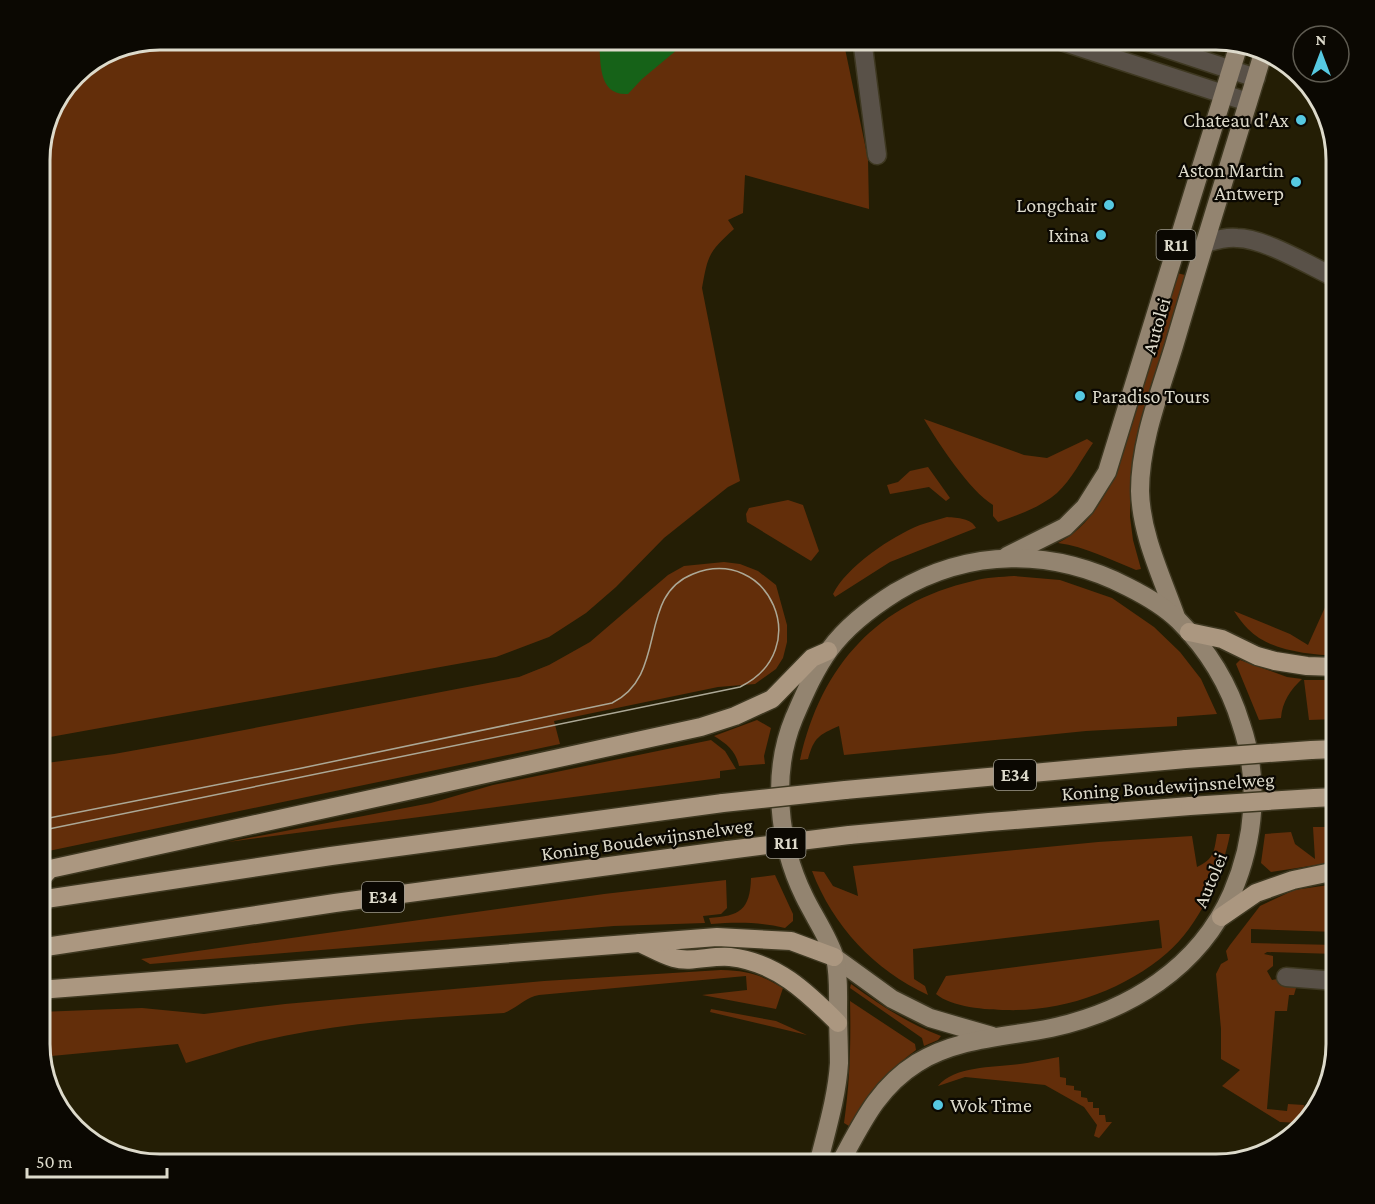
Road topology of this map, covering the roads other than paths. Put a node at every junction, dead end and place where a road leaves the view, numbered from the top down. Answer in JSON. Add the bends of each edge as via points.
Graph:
{"nodes":[{"id":1,"x":863,"y":50,"type":"edge"},
{"id":2,"x":1089,"y":50,"type":"edge"},
{"id":3,"x":1171,"y":50,"type":"edge"},
{"id":4,"x":1237,"y":52,"type":"edge"},
{"id":5,"x":1261,"y":60,"type":"edge"},
{"id":6,"x":1231,"y":70,"type":"junction"},
{"id":7,"x":1256,"y":78,"type":"junction"},
{"id":8,"x":1223,"y":94,"type":"junction"},
{"id":9,"x":1248,"y":102,"type":"junction"},
{"id":10,"x":877,"y":155,"type":"dead end"},
{"id":11,"x":1205,"y":243,"type":"junction"},
{"id":12,"x":1325,"y":273,"type":"edge"},
{"id":13,"x":1004,"y":557,"type":"junction"},
{"id":14,"x":1176,"y":617,"type":"junction"},
{"id":15,"x":1189,"y":632,"type":"junction"},
{"id":16,"x":828,"y":651,"type":"junction"},
{"id":17,"x":1326,"y":667,"type":"edge"},
{"id":18,"x":1326,"y":749,"type":"edge"},
{"id":19,"x":1326,"y":797,"type":"edge"},
{"id":20,"x":50,"y":869,"type":"edge"},
{"id":21,"x":1326,"y":873,"type":"edge"},
{"id":22,"x":50,"y":898,"type":"edge"},
{"id":23,"x":1221,"y":917,"type":"junction"},
{"id":24,"x":639,"y":942,"type":"junction"},
{"id":25,"x":50,"y":946,"type":"edge"},
{"id":26,"x":834,"y":957,"type":"junction"},
{"id":27,"x":1286,"y":977,"type":"dead end"},
{"id":28,"x":1326,"y":980,"type":"edge"},
{"id":29,"x":50,"y":989,"type":"edge"},
{"id":30,"x":838,"y":1023,"type":"junction"},
{"id":31,"x":995,"y":1037,"type":"junction"},
{"id":32,"x":821,"y":1154,"type":"edge"},
{"id":33,"x":845,"y":1154,"type":"edge"}],
"edges":[{"from":1,"to":10,"type":"street"},
{"from":2,"to":8,"type":"street"},
{"from":3,"to":6,"type":"street"},
{"from":4,"to":6,"type":"main road","name":"Autolei","number":"R11"},
{"from":5,"to":7,"type":"main road","name":"Autolei","number":"R11"},
{"from":6,"to":7,"type":"street"},
{"from":6,"to":8,"type":"main road","name":"Autolei","number":"R11"},
{"from":7,"to":9,"type":"main road","name":"Autolei","number":"R11"},
{"from":8,"to":9,"type":"street"},
{"from":8,"to":13,"type":"main road","name":"Autolei","number":"R11","via":[[1107,472],[1085,507],[1065,527]]},
{"from":9,"to":11,"type":"main road","name":"Autolei","number":"R11"},
{"from":11,"to":12,"type":"street","via":[[1231,238],[1255,240]]},
{"from":11,"to":14,"type":"main road","name":"Autolei","number":"R11","via":[[1148,434],[1140,489],[1146,533]]},
{"from":13,"to":14,"type":"main road","name":"Autolei","number":"R11","via":[[1059,561],[1103,574],[1143,594]]},
{"from":13,"to":16,"type":"main road","name":"Autolei","number":"R11","via":[[965,564],[909,585],[866,612]]},
{"from":14,"to":15,"type":"main road","name":"Autolei","number":"R11"},
{"from":15,"to":17,"type":"highway","via":[[1222,639],[1275,661]]},
{"from":15,"to":23,"type":"main road","name":"Autolei","number":"R11","via":[[1210,658],[1234,700],[1248,744],[1254,785],[1250,839]]},
{"from":16,"to":20,"type":"highway","via":[[812,658],[772,699],[701,728]]},
{"from":16,"to":26,"type":"main road","name":"Autolei","number":"R11","via":[[789,734],[781,810],[790,861]]},
{"from":18,"to":22,"type":"highway","name":"Koning Boudewijnsnelweg","number":"E34","bridge":true,"via":[[723,803]]},
{"from":19,"to":25,"type":"highway","name":"Koning Boudewijnsnelweg","number":"E34","bridge":true,"via":[[849,835],[323,905]]},
{"from":21,"to":23,"type":"highway","via":[[1256,893]]},
{"from":23,"to":31,"type":"main road","name":"Autolei","number":"R11","via":[[1178,969],[1113,1009],[1061,1025]]},
{"from":24,"to":26,"type":"highway","via":[[717,936],[769,938],[791,941]]},
{"from":24,"to":29,"type":"highway"},
{"from":24,"to":30,"type":"highway","via":[[676,959],[729,957],[759,964],[796,982]]},
{"from":26,"to":30,"type":"main road","name":"Autolei","number":"R11"},
{"from":26,"to":31,"type":"main road","name":"Autolei","number":"R11","via":[[892,999],[930,1018]]},
{"from":27,"to":28,"type":"street"},
{"from":30,"to":32,"type":"main road","name":"Autolei","number":"R11","via":[[834,1100]]},
{"from":31,"to":33,"type":"main road","name":"Autolei","number":"R11","via":[[944,1049],[913,1065],[880,1094]]}]}
